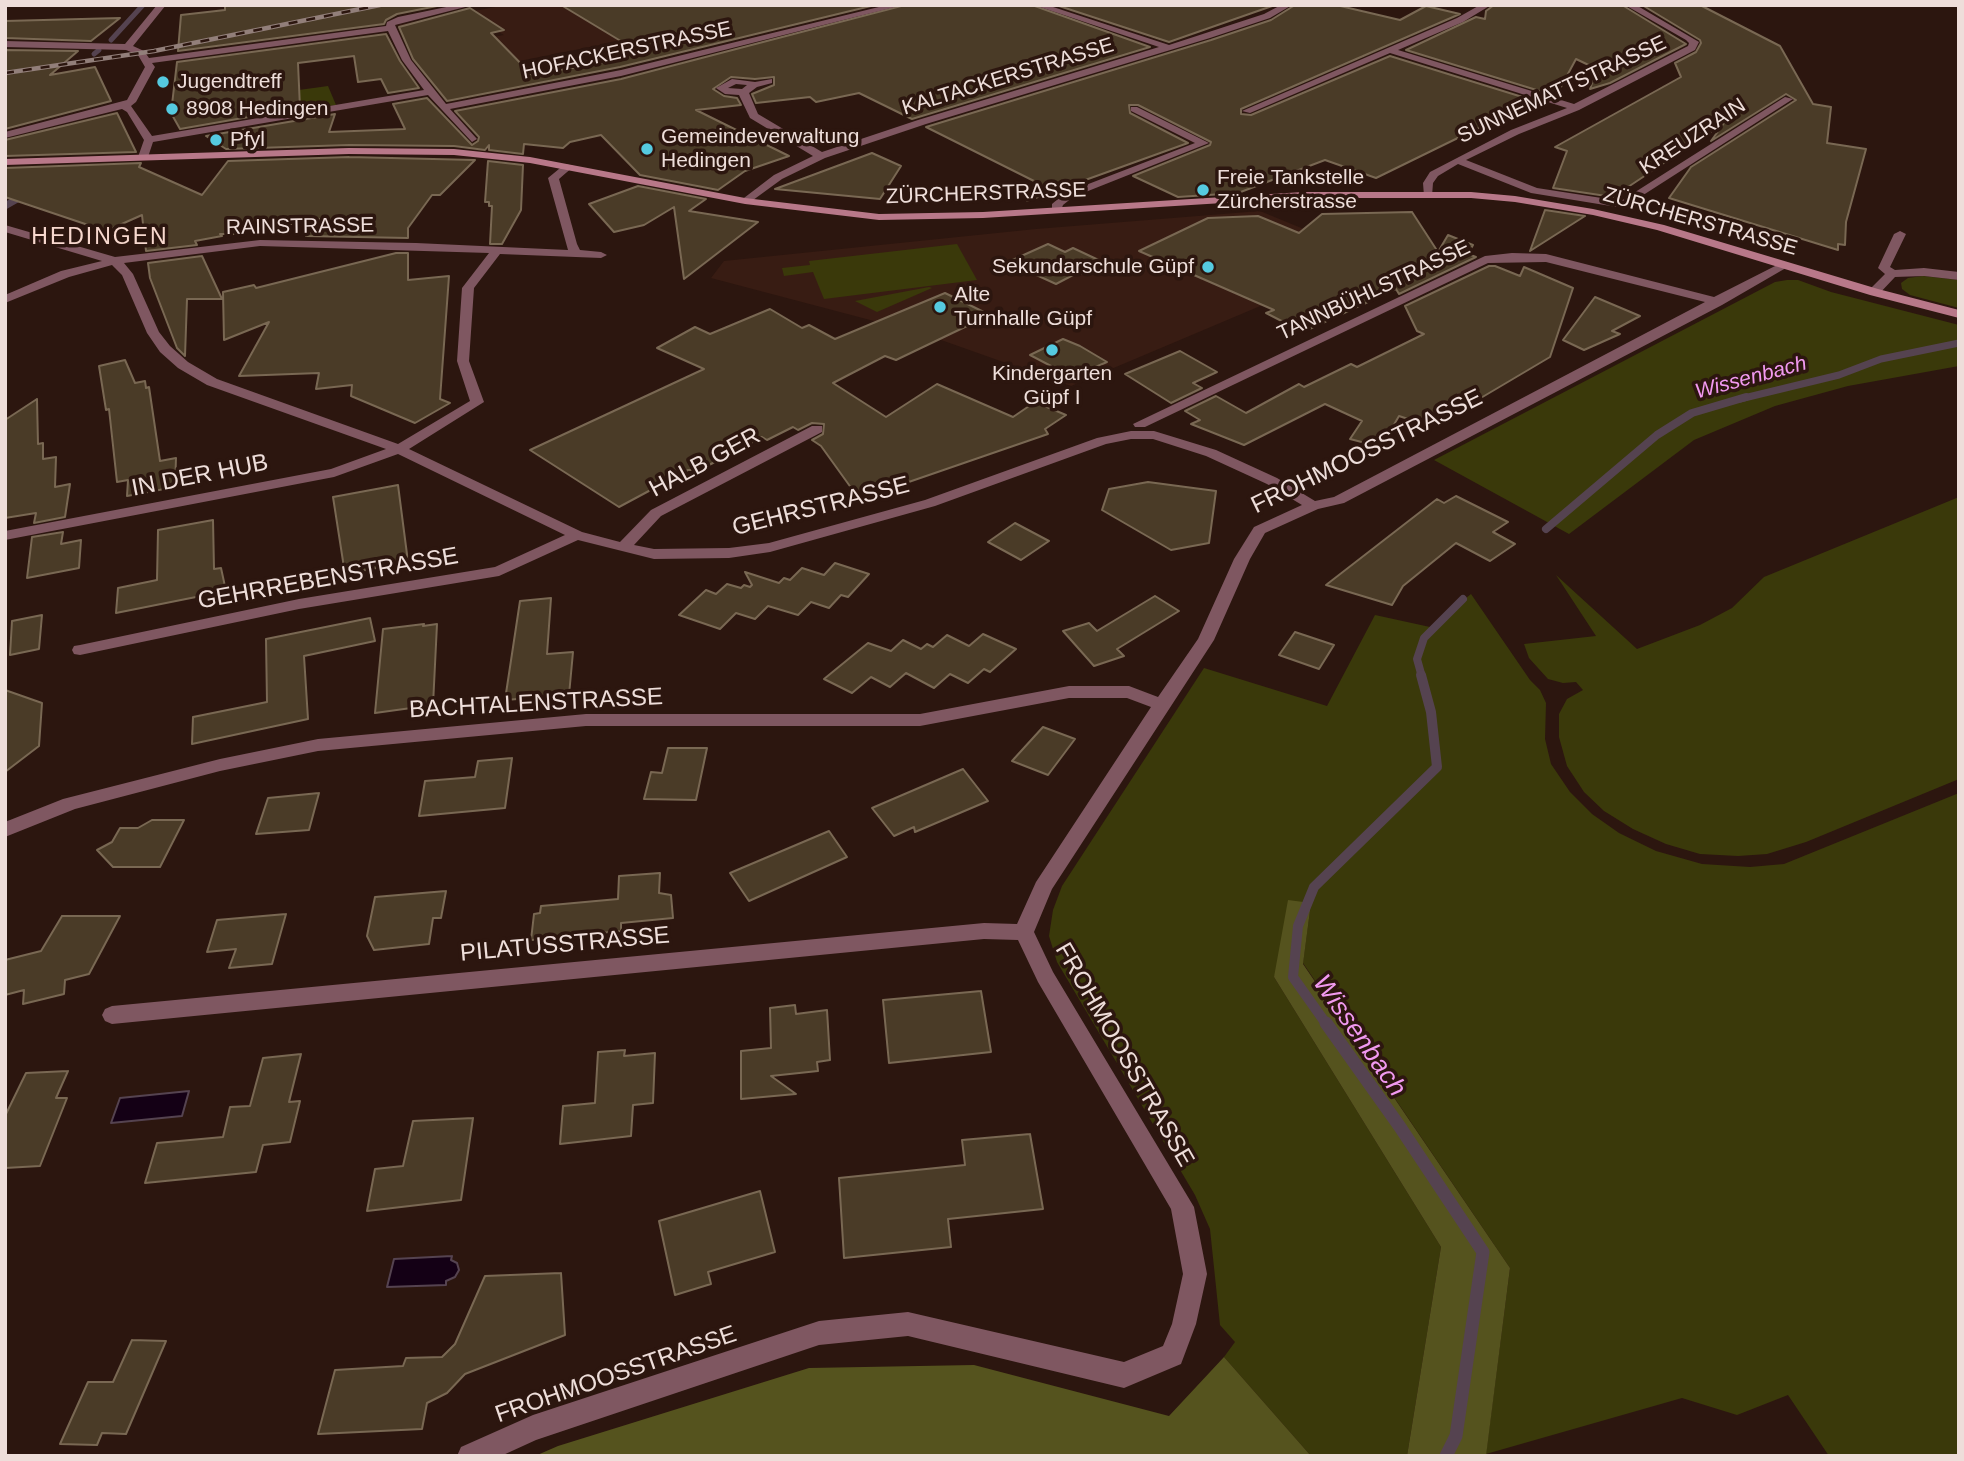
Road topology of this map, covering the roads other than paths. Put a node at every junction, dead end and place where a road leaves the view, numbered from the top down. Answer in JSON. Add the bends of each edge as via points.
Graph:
{"nodes":[{"id":1,"x":162,"y":5,"type":"edge"},
{"id":2,"x":469,"y":5,"type":"edge"},
{"id":3,"x":899,"y":5,"type":"edge"},
{"id":4,"x":1040,"y":5,"type":"edge"},
{"id":5,"x":1288,"y":5,"type":"edge"},
{"id":6,"x":1487,"y":5,"type":"edge"},
{"id":7,"x":1629,"y":5,"type":"edge"},
{"id":8,"x":391,"y":28,"type":"junction"},
{"id":9,"x":5,"y":44,"type":"edge"},
{"id":10,"x":127,"y":47,"type":"junction"},
{"id":11,"x":1170,"y":48,"type":"junction"},
{"id":12,"x":1390,"y":50,"type":"junction"},
{"id":13,"x":148,"y":61,"type":"junction"},
{"id":14,"x":769,"y":81,"type":"dead end"},
{"id":15,"x":430,"y":92,"type":"junction"},
{"id":16,"x":1788,"y":99,"type":"dead end"},
{"id":17,"x":123,"y":106,"type":"junction"},
{"id":18,"x":443,"y":107,"type":"junction"},
{"id":19,"x":1576,"y":108,"type":"junction"},
{"id":20,"x":1134,"y":109,"type":"dead end"},
{"id":21,"x":1247,"y":111,"type":"dead end"},
{"id":22,"x":5,"y":135,"type":"edge"},
{"id":23,"x":472,"y":139,"type":"dead end"},
{"id":24,"x":149,"y":140,"type":"junction"},
{"id":25,"x":821,"y":156,"type":"junction"},
{"id":26,"x":143,"y":157,"type":"junction"},
{"id":27,"x":1457,"y":160,"type":"junction"},
{"id":28,"x":5,"y":162,"type":"edge"},
{"id":29,"x":569,"y":166,"type":"junction"},
{"id":30,"x":1428,"y":194,"type":"junction"},
{"id":31,"x":745,"y":201,"type":"junction"},
{"id":32,"x":1056,"y":211,"type":"junction"},
{"id":33,"x":5,"y":228,"type":"edge"},
{"id":34,"x":1900,"y":234,"type":"dead end"},
{"id":35,"x":498,"y":250,"type":"junction"},
{"id":36,"x":600,"y":250,"type":"dead end"},
{"id":37,"x":581,"y":254,"type":"junction"},
{"id":38,"x":115,"y":261,"type":"junction"},
{"id":39,"x":1785,"y":265,"type":"junction"},
{"id":40,"x":1892,"y":274,"type":"junction"},
{"id":41,"x":1959,"y":276,"type":"edge"},
{"id":42,"x":1874,"y":292,"type":"junction"},
{"id":43,"x":5,"y":299,"type":"edge"},
{"id":44,"x":1718,"y":302,"type":"junction"},
{"id":45,"x":1959,"y":314,"type":"edge"},
{"id":46,"x":1140,"y":424,"type":"dead end"},
{"id":47,"x":817,"y":429,"type":"dead end"},
{"id":48,"x":400,"y":449,"type":"junction"},
{"id":49,"x":1313,"y":506,"type":"junction"},
{"id":50,"x":577,"y":535,"type":"junction"},
{"id":51,"x":5,"y":536,"type":"edge"},
{"id":52,"x":623,"y":548,"type":"junction"},
{"id":53,"x":80,"y":650,"type":"dead end"},
{"id":54,"x":1161,"y":705,"type":"junction"},
{"id":55,"x":5,"y":830,"type":"edge"},
{"id":56,"x":1024,"y":932,"type":"junction"},
{"id":57,"x":112,"y":1015,"type":"dead end"},
{"id":58,"x":471,"y":1456,"type":"edge"}],
"edges":[{"from":1,"to":10,"type":"street"},
{"from":2,"to":8,"type":"street","via":[[398,20]]},
{"from":3,"to":18,"type":"street","name":"HOFACKERSTRASSE","via":[[621,73]]},
{"from":4,"to":11,"type":"street"},
{"from":5,"to":11,"type":"street","name":"KALTACKERSTRASSE"},
{"from":6,"to":12,"type":"street"},
{"from":7,"to":19,"type":"street","name":"SUNNEMATTSTRASSE","via":[[1689,38],[1694,42],[1692,48]]},
{"from":8,"to":13,"type":"street"},
{"from":8,"to":15,"type":"street"},
{"from":9,"to":10,"type":"street"},
{"from":10,"to":13,"type":"street"},
{"from":11,"to":25,"type":"street","name":"KALTACKERSTRASSE"},
{"from":12,"to":19,"type":"street"},
{"from":12,"to":21,"type":"street"},
{"from":13,"to":17,"type":"street","via":[[150,67],[131,102]]},
{"from":14,"to":25,"type":"street","via":[[749,89],[750,108],[762,122]]},
{"from":15,"to":18,"type":"street"},
{"from":15,"to":24,"type":"street"},
{"from":16,"to":27,"type":"street","name":"KREUZRAIN","via":[[1623,205],[1535,191]]},
{"from":17,"to":22,"type":"street"},
{"from":17,"to":24,"type":"street","via":[[131,110]]},
{"from":18,"to":23,"type":"street"},
{"from":19,"to":27,"type":"street","name":"SUNNEMATTSTRASSE"},
{"from":20,"to":32,"type":"street","via":[[1204,144],[1069,195]]},
{"from":24,"to":26,"type":"street"},
{"from":25,"to":31,"type":"street","name":"KALTACKERSTRASSE","via":[[778,177]]},
{"from":26,"to":28,"type":"main road","name":"ZÜRCHERSTRASSE"},
{"from":26,"to":29,"type":"main road","name":"ZÜRCHERSTRASSE","via":[[409,151],[492,155]]},
{"from":27,"to":30,"type":"street","name":"SUNNEMATTSTRASSE","via":[[1434,174]]},
{"from":29,"to":31,"type":"main road","name":"ZÜRCHERSTRASSE"},
{"from":29,"to":37,"type":"street","via":[[553,178],[570,244]]},
{"from":30,"to":32,"type":"main road","name":"ZÜRCHERSTRASSE","via":[[1303,195]]},
{"from":30,"to":39,"type":"main road","name":"ZÜRCHERSTRASSE","via":[[1515,199],[1593,212]]},
{"from":31,"to":32,"type":"main road","name":"ZÜRCHERSTRASSE","via":[[879,217]]},
{"from":33,"to":38,"type":"street","name":"RAINSTRASSE"},
{"from":34,"to":40,"type":"street","via":[[1884,268]]},
{"from":35,"to":37,"type":"street","name":"RAINSTRASSE"},
{"from":35,"to":38,"type":"street","name":"RAINSTRASSE","via":[[267,243]]},
{"from":35,"to":48,"type":"street","name":"IN DER HUB","via":[[468,288],[463,361],[477,402]]},
{"from":36,"to":37,"type":"street","name":"RAINSTRASSE"},
{"from":38,"to":43,"type":"street","via":[[65,274]]},
{"from":38,"to":48,"type":"street","name":"GEHRSTRASSE","via":[[127,274],[153,333],[183,365],[230,389]]},
{"from":39,"to":42,"type":"main road","name":"ZÜRCHERSTRASSE"},
{"from":39,"to":44,"type":"street","name":"FROHMOOSSTRASSE"},
{"from":40,"to":41,"type":"street"},
{"from":40,"to":42,"type":"street"},
{"from":42,"to":45,"type":"main road","name":"ZÜRCHERSTRASSE"},
{"from":44,"to":46,"type":"street","name":"TANNBÜHLSTRASSE","via":[[1546,258],[1485,260]]},
{"from":44,"to":49,"type":"street","name":"FROHMOOSSTRASSE","via":[[1339,500]]},
{"from":47,"to":52,"type":"street","name":"HALB GER","via":[[656,513]]},
{"from":48,"to":50,"type":"street","name":"GEHRSTRASSE"},
{"from":48,"to":51,"type":"street","name":"IN DER HUB","via":[[334,473]]},
{"from":49,"to":52,"type":"street","name":"GEHRSTRASSE","via":[[1211,453],[1154,435],[1131,435],[1102,440],[930,503],[770,547],[685,555]]},
{"from":49,"to":54,"type":"street","name":"FROHMOOSSTRASSE","via":[[1259,530],[1241,559],[1206,640]]},
{"from":50,"to":52,"type":"street","name":"GEHRSTRASSE"},
{"from":50,"to":53,"type":"street","name":"GEHRREBENSTRASSE","via":[[499,571],[299,604]]},
{"from":54,"to":55,"type":"street","name":"BACHTALENSTRASSE","via":[[1129,692],[1069,692],[920,720],[586,720],[318,745],[70,804]]},
{"from":54,"to":56,"type":"street","name":"FROHMOOSSTRASSE","via":[[1043,887]]},
{"from":56,"to":57,"type":"street","name":"PILATUSSTRASSE","via":[[971,933]]},
{"from":56,"to":58,"type":"street","name":"FROHMOOSSTRASSE","via":[[1045,976],[1182,1207],[1195,1275],[1172,1354],[1124,1375],[908,1324],[819,1333],[533,1428]]}]}
